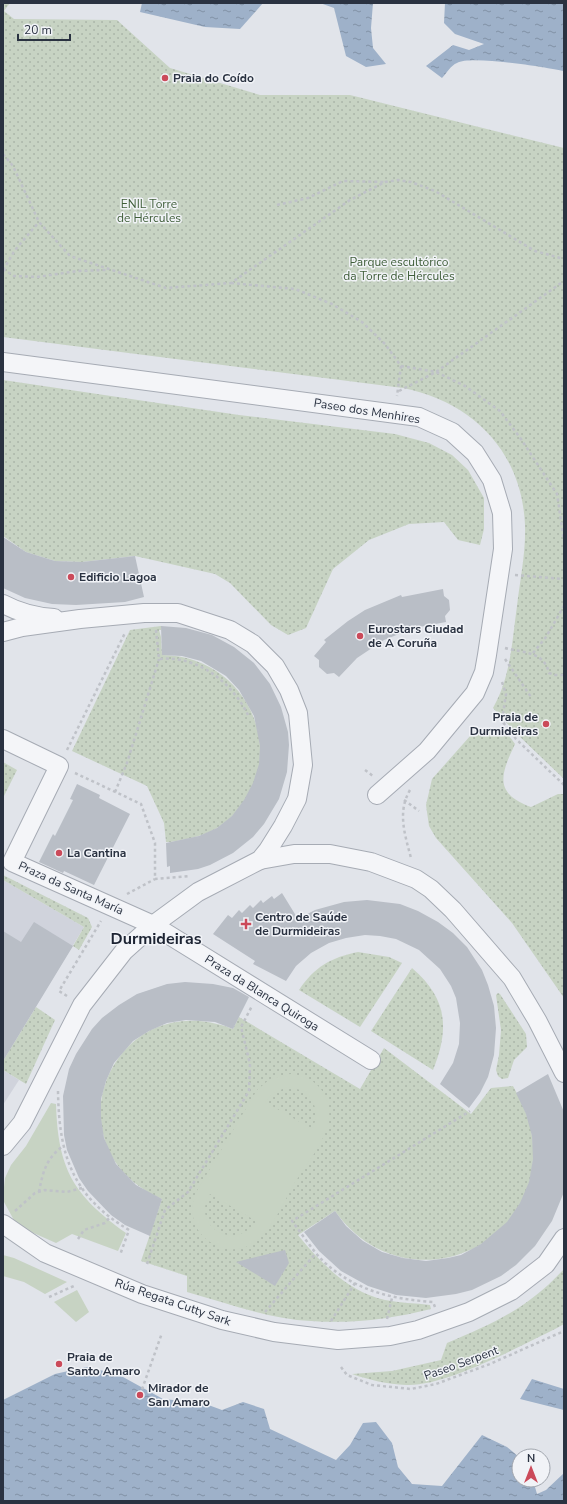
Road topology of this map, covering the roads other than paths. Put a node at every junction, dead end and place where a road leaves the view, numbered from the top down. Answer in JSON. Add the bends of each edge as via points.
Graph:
{"nodes":[{"id":1,"x":3,"y":362,"type":"edge"},
{"id":2,"x":3,"y":604,"type":"edge"},
{"id":3,"x":80,"y":619,"type":"junction"},
{"id":4,"x":3,"y":632,"type":"edge"},
{"id":5,"x":3,"y":739,"type":"edge"},
{"id":6,"x":377,"y":795,"type":"dead end"},
{"id":7,"x":260,"y":860,"type":"junction"},
{"id":8,"x":153,"y":925,"type":"junction"},
{"id":9,"x":371,"y":1060,"type":"dead end"},
{"id":10,"x":564,"y":1073,"type":"edge"},
{"id":11,"x":3,"y":1146,"type":"edge"},
{"id":12,"x":8,"y":1219,"type":"edge"},
{"id":13,"x":564,"y":1238,"type":"edge"}],
"edges":[{"from":1,"to":6,"type":"street","name":"Paseo dos Menhires","via":[[394,402],[452,432],[475,453],[492,480],[502,512],[503,549],[484,672],[476,693],[427,750]]},
{"from":2,"to":3,"type":"street","via":[[45,618]]},
{"from":3,"to":4,"type":"street"},
{"from":3,"to":7,"type":"street","via":[[144,613],[178,613],[230,630],[253,644],[275,666],[289,690],[298,713],[303,765],[297,799],[283,826]]},
{"from":5,"to":8,"type":"street","name":"Praza da Santa María","via":[[59,766],[12,862]]},
{"from":7,"to":8,"type":"street","via":[[198,892]]},
{"from":7,"to":10,"type":"street","via":[[294,854],[330,854],[370,862],[416,879],[431,889],[512,978]]},
{"from":8,"to":9,"type":"street","name":"Praza da Blanca Quiroga"},
{"from":8,"to":11,"type":"street","via":[[124,951],[82,1006],[22,1123]]},
{"from":12,"to":13,"type":"street","name":"Rúa Regata Cutty Sark","via":[[45,1253],[142,1294],[222,1320],[274,1332],[338,1340],[390,1336],[418,1330],[469,1312],[511,1291],[546,1264]]}]}
